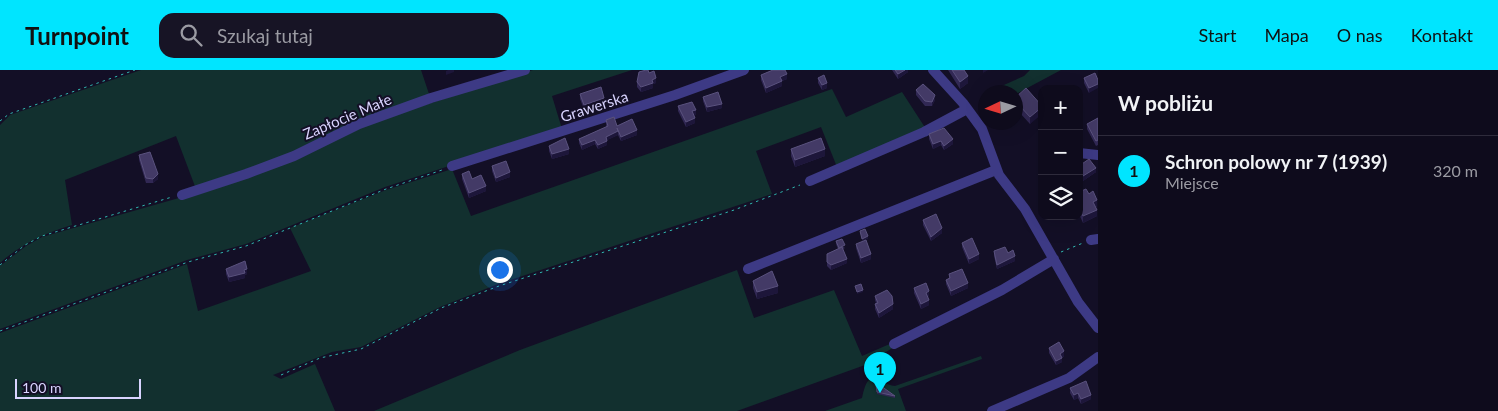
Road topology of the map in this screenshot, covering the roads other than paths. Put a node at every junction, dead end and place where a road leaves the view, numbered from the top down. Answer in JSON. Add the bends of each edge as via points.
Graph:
{"nodes":[{"id":1,"x":525,"y":70,"type":"edge"},
{"id":2,"x":744,"y":70,"type":"edge"},
{"id":3,"x":933,"y":70,"type":"edge"},
{"id":4,"x":967,"y":108,"type":"junction"},
{"id":5,"x":1083,"y":153,"type":"edge"},
{"id":6,"x":1098,"y":155,"type":"edge"},
{"id":7,"x":452,"y":166,"type":"road end"},
{"id":8,"x":996,"y":170,"type":"junction"},
{"id":9,"x":810,"y":181,"type":"road end"},
{"id":10,"x":182,"y":195,"type":"road end"},
{"id":11,"x":1053,"y":257,"type":"junction"},
{"id":12,"x":748,"y":269,"type":"dead end"},
{"id":13,"x":1098,"y":328,"type":"edge"},
{"id":14,"x":894,"y":344,"type":"dead end"},
{"id":15,"x":1098,"y":357,"type":"edge"},
{"id":16,"x":992,"y":411,"type":"edge"}],
"edges":[{"from":1,"to":10,"type":"street","name":"Zapłocie Małe","via":[[359,124],[278,162]]},
{"from":2,"to":7,"type":"street","name":"Grawerska"},
{"from":3,"to":4,"type":"street"},
{"from":4,"to":8,"type":"street","via":[[987,138]]},
{"from":4,"to":9,"type":"street","via":[[916,136]]},
{"from":5,"to":6,"type":"street"},
{"from":8,"to":11,"type":"street","via":[[1025,209]]},
{"from":8,"to":12,"type":"street"},
{"from":11,"to":13,"type":"street","via":[[1078,302]]},
{"from":11,"to":14,"type":"street","via":[[1002,290]]},
{"from":15,"to":16,"type":"street","via":[[1069,378]]}]}
